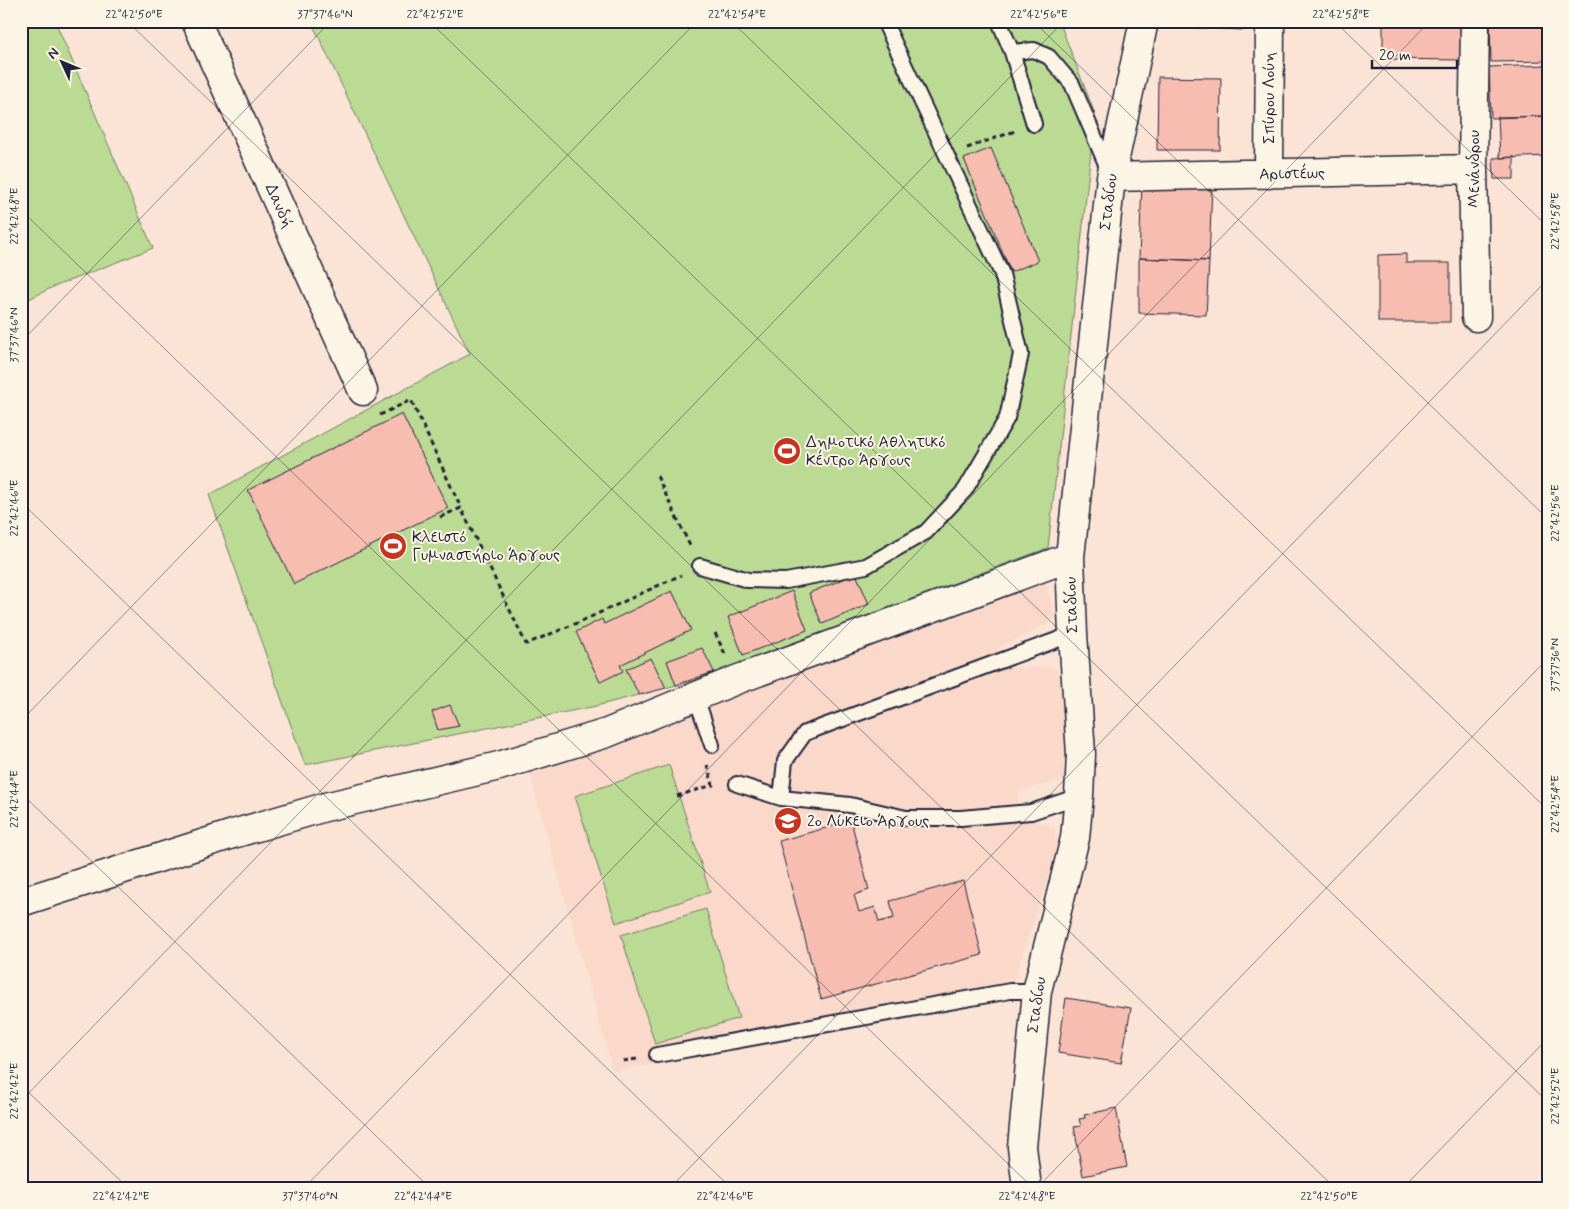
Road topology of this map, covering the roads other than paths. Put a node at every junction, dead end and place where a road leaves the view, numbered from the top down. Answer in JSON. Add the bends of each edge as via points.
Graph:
{"nodes":[{"id":1,"x":196,"y":21,"type":"edge"},
{"id":2,"x":884,"y":21,"type":"edge"},
{"id":3,"x":999,"y":21,"type":"edge"},
{"id":4,"x":1144,"y":21,"type":"edge"},
{"id":5,"x":1270,"y":21,"type":"edge"},
{"id":6,"x":1475,"y":21,"type":"edge"},
{"id":7,"x":1012,"y":52,"type":"junction"},
{"id":8,"x":1034,"y":124,"type":"road end"},
{"id":9,"x":1473,"y":169,"type":"junction"},
{"id":10,"x":1269,"y":174,"type":"junction"},
{"id":11,"x":1111,"y":177,"type":"junction"},
{"id":12,"x":1476,"y":318,"type":"dead end"},
{"id":13,"x":363,"y":391,"type":"road end"},
{"id":14,"x":1070,"y":557,"type":"junction"},
{"id":15,"x":700,"y":566,"type":"road end"},
{"id":16,"x":1073,"y":634,"type":"junction"},
{"id":17,"x":696,"y":697,"type":"junction"},
{"id":18,"x":712,"y":745,"type":"dead end"},
{"id":19,"x":737,"y":784,"type":"dead end"},
{"id":20,"x":1079,"y":796,"type":"junction"},
{"id":21,"x":781,"y":798,"type":"junction"},
{"id":22,"x":21,"y":902,"type":"edge"},
{"id":23,"x":1037,"y":991,"type":"junction"},
{"id":24,"x":657,"y":1055,"type":"dead end"},
{"id":25,"x":1028,"y":1188,"type":"edge"}],
"edges":[{"from":1,"to":13,"type":"street","name":"Δανδή"},
{"from":2,"to":15,"type":"lane","via":[[1002,274],[1021,354],[1007,418],[965,490],[926,532],[866,566],[786,581],[748,580]]},
{"from":3,"to":7,"type":"lane"},
{"from":4,"to":11,"type":"street","name":"Σταδίου"},
{"from":5,"to":10,"type":"street","name":"Σπύρου Λούη"},
{"from":6,"to":9,"type":"street","name":"Μενάνδρου"},
{"from":7,"to":8,"type":"lane"},
{"from":7,"to":11,"type":"lane","via":[[1034,50],[1049,57],[1072,84]]},
{"from":9,"to":10,"type":"street","name":"Αριστέως"},
{"from":9,"to":12,"type":"street","name":"Μενάνδρου"},
{"from":10,"to":11,"type":"street","name":"Αριστέως"},
{"from":11,"to":14,"type":"street","name":"Σταδίου"},
{"from":14,"to":16,"type":"street","name":"Σταδίου"},
{"from":14,"to":17,"type":"street"},
{"from":16,"to":20,"type":"street","name":"Σταδίου","via":[[1081,754]]},
{"from":16,"to":21,"type":"lane","via":[[806,733],[785,761]]},
{"from":17,"to":18,"type":"lane"},
{"from":17,"to":22,"type":"street","via":[[607,733],[499,766],[325,807]]},
{"from":19,"to":21,"type":"lane"},
{"from":20,"to":21,"type":"lane","via":[[1031,812],[952,818],[906,818],[850,805]]},
{"from":20,"to":23,"type":"street","name":"Σταδίου","via":[[1075,838]]},
{"from":23,"to":24,"type":"lane","via":[[1010,992]]},
{"from":23,"to":25,"type":"street","name":"Σταδίου","via":[[1022,1148]]}]}
